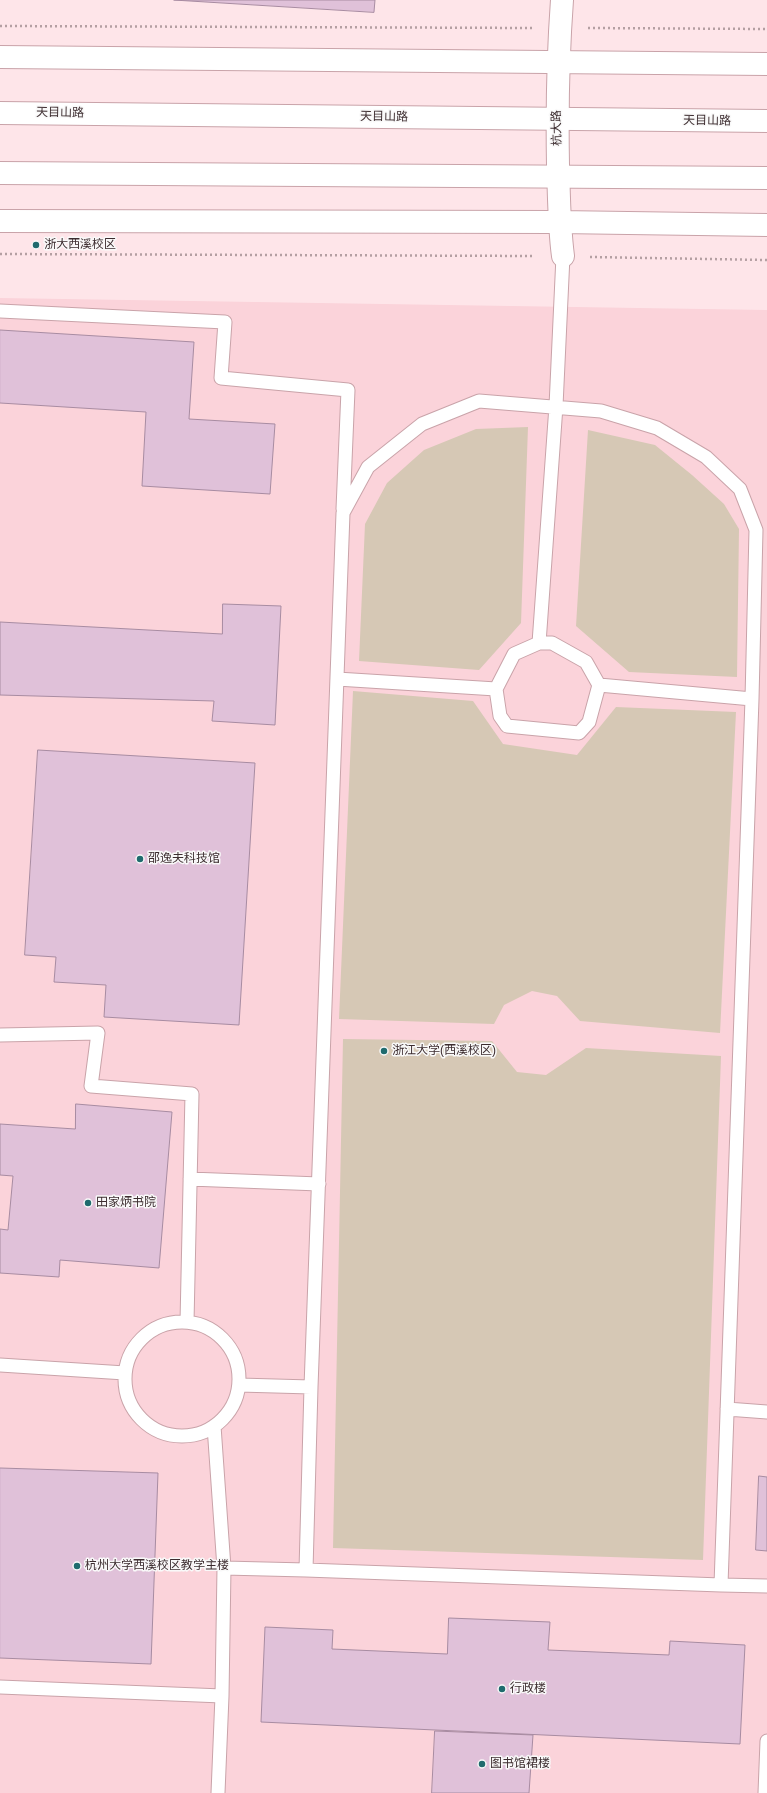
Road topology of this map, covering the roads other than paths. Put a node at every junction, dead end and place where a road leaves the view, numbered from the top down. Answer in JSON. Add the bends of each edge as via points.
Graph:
{"nodes":[{"id":1,"x":562,"y":0,"type":"edge"},
{"id":2,"x":0,"y":57,"type":"edge"},
{"id":3,"x":558,"y":63,"type":"junction"},
{"id":4,"x":767,"y":64,"type":"edge"},
{"id":5,"x":0,"y":113,"type":"edge"},
{"id":6,"x":557,"y":119,"type":"junction"},
{"id":7,"x":767,"y":121,"type":"edge"},
{"id":8,"x":0,"y":173,"type":"edge"},
{"id":9,"x":558,"y":175,"type":"junction"},
{"id":10,"x":767,"y":178,"type":"edge"},
{"id":11,"x":0,"y":221,"type":"edge"},
{"id":12,"x":559,"y":222,"type":"junction"},
{"id":13,"x":767,"y":225,"type":"edge"},
{"id":14,"x":563,"y":256,"type":"joint"},
{"id":15,"x":0,"y":311,"type":"edge"},
{"id":16,"x":556,"y":406,"type":"junction"},
{"id":17,"x":343,"y":513,"type":"junction"},
{"id":18,"x":539,"y":643,"type":"junction"},
{"id":19,"x":336,"y":679,"type":"junction"},
{"id":20,"x":598,"y":685,"type":"junction"},
{"id":21,"x":496,"y":689,"type":"junction"},
{"id":22,"x":752,"y":699,"type":"junction"},
{"id":23,"x":0,"y":1035,"type":"edge"},
{"id":24,"x":190,"y":1179,"type":"junction"},
{"id":25,"x":319,"y":1184,"type":"junction"},
{"id":26,"x":188,"y":1322,"type":"junction"},
{"id":27,"x":0,"y":1365,"type":"edge"},
{"id":28,"x":126,"y":1373,"type":"junction"},
{"id":29,"x":239,"y":1385,"type":"junction"},
{"id":30,"x":311,"y":1387,"type":"junction"},
{"id":31,"x":727,"y":1409,"type":"junction"},
{"id":32,"x":767,"y":1412,"type":"edge"},
{"id":33,"x":214,"y":1426,"type":"junction"},
{"id":34,"x":224,"y":1568,"type":"junction"},
{"id":35,"x":306,"y":1570,"type":"junction"},
{"id":36,"x":721,"y":1586,"type":"junction"},
{"id":37,"x":767,"y":1586,"type":"edge"},
{"id":38,"x":0,"y":1687,"type":"edge"},
{"id":39,"x":222,"y":1696,"type":"junction"},
{"id":40,"x":767,"y":1740,"type":"edge"},
{"id":41,"x":218,"y":1793,"type":"edge"},
{"id":42,"x":765,"y":1793,"type":"edge"}],
"edges":[{"from":1,"to":3,"type":"main road","name":"杭大路"},
{"from":2,"to":3,"type":"main road"},
{"from":3,"to":4,"type":"main road"},
{"from":3,"to":6,"type":"main road","name":"杭大路"},
{"from":5,"to":6,"type":"main road","name":"天目山路"},
{"from":6,"to":7,"type":"main road","name":"天目山路"},
{"from":6,"to":9,"type":"main road","name":"杭大路"},
{"from":8,"to":9,"type":"main road"},
{"from":9,"to":10,"type":"main road"},
{"from":9,"to":12,"type":"main road","name":"杭大路"},
{"from":11,"to":12,"type":"main road"},
{"from":12,"to":13,"type":"main road"},
{"from":12,"to":14,"type":"main road","name":"杭大路"},
{"from":14,"to":16,"type":"lane"},
{"from":15,"to":17,"type":"lane","via":[[225,322],[222,378],[348,390]]},
{"from":16,"to":17,"type":"lane","via":[[479,401],[422,424],[368,467]]},
{"from":16,"to":18,"type":"lane"},
{"from":16,"to":22,"type":"lane","via":[[601,411],[657,428],[706,457],[740,489],[756,530]]},
{"from":17,"to":19,"type":"lane"},
{"from":18,"to":20,"type":"lane","via":[[552,643],[586,662]]},
{"from":18,"to":21,"type":"lane","via":[[514,654]]},
{"from":19,"to":21,"type":"lane"},
{"from":19,"to":25,"type":"lane"},
{"from":20,"to":21,"type":"lane","via":[[589,722],[579,733],[506,726],[500,716]]},
{"from":20,"to":22,"type":"lane"},
{"from":22,"to":31,"type":"lane"},
{"from":23,"to":24,"type":"lane","via":[[98,1033],[91,1086],[192,1094]]},
{"from":24,"to":25,"type":"lane"},
{"from":24,"to":26,"type":"lane"},
{"from":25,"to":30,"type":"lane"},
{"from":26,"to":28,"type":"lane","via":[[170,1323],[153,1329],[140,1341],[130,1356]]},
{"from":26,"to":29,"type":"lane","via":[[205,1327],[220,1336],[232,1350],[238,1366]]},
{"from":27,"to":28,"type":"lane"},
{"from":28,"to":33,"type":"lane","via":[[127,1391],[133,1408],[146,1422],[162,1431],[180,1435],[198,1433]]},
{"from":29,"to":30,"type":"lane"},
{"from":29,"to":33,"type":"lane","via":[[235,1401],[226,1415]]},
{"from":30,"to":35,"type":"lane"},
{"from":31,"to":32,"type":"lane"},
{"from":31,"to":36,"type":"lane"},
{"from":33,"to":34,"type":"lane"},
{"from":34,"to":35,"type":"lane"},
{"from":34,"to":39,"type":"lane"},
{"from":35,"to":36,"type":"lane"},
{"from":36,"to":37,"type":"lane"},
{"from":38,"to":39,"type":"lane"},
{"from":39,"to":41,"type":"lane"},
{"from":40,"to":42,"type":"lane"}]}
